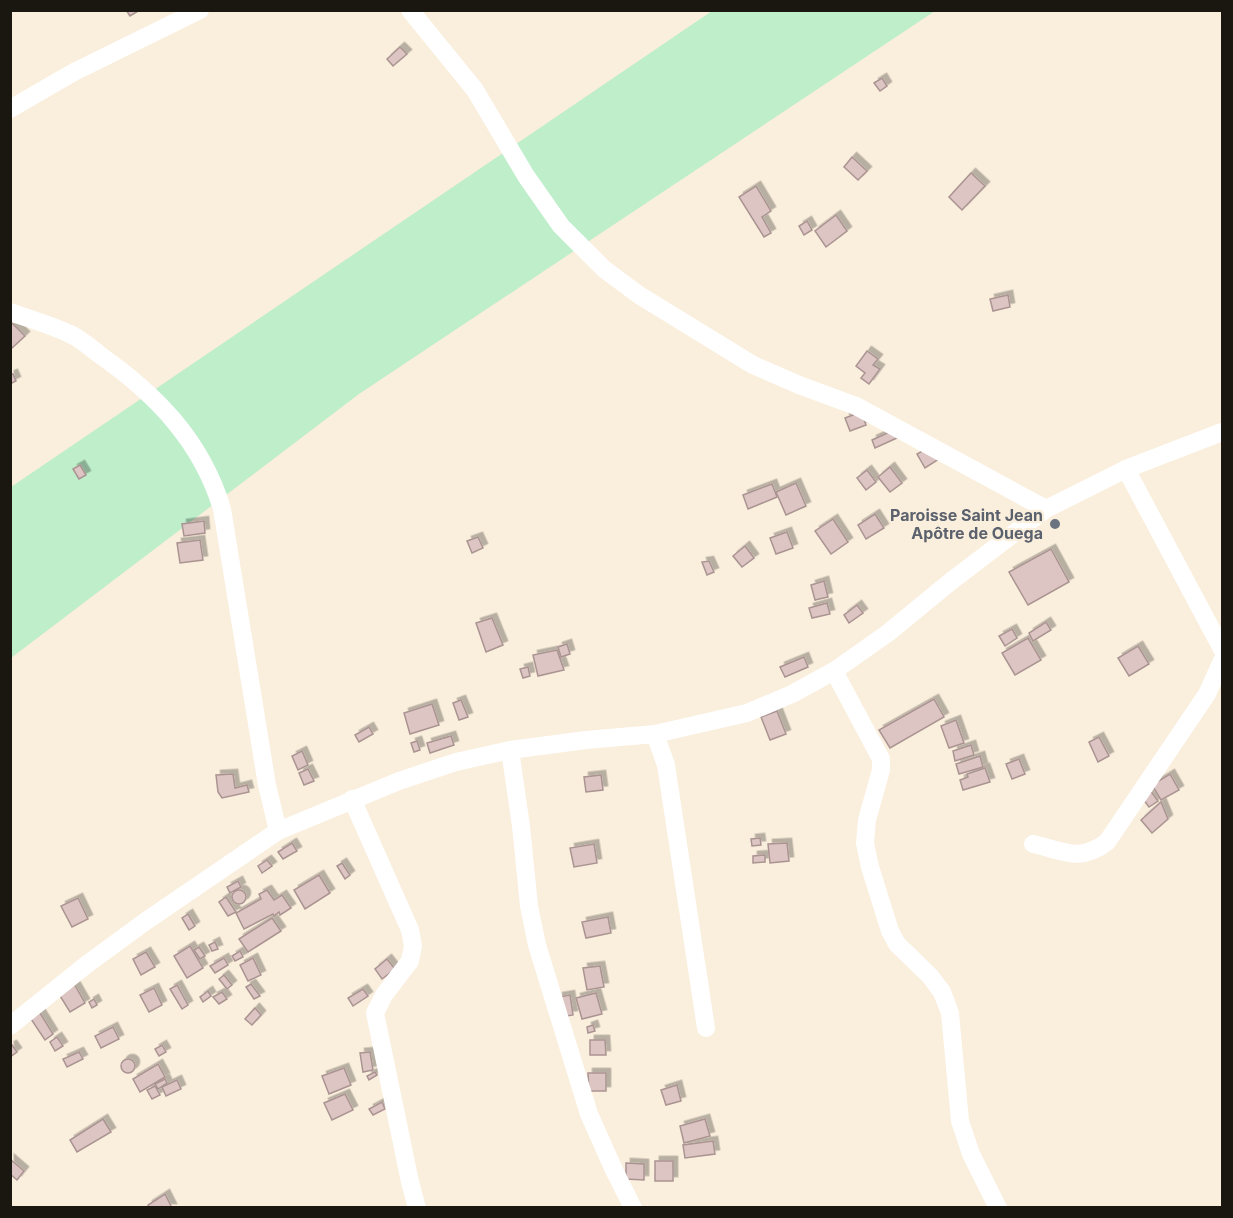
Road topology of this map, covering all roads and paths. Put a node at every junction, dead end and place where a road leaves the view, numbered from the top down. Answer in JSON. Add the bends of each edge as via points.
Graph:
{"nodes":[{"id":1,"x":200,"y":10,"type":"edge"},
{"id":2,"x":410,"y":10,"type":"edge"},
{"id":3,"x":10,"y":109,"type":"edge"},
{"id":4,"x":10,"y":312,"type":"edge"},
{"id":5,"x":1222,"y":432,"type":"edge"},
{"id":6,"x":1126,"y":469,"type":"junction"},
{"id":7,"x":1046,"y":509,"type":"junction"},
{"id":8,"x":1222,"y":649,"type":"edge"},
{"id":9,"x":1222,"y":661,"type":"edge"},
{"id":10,"x":834,"y":671,"type":"junction"},
{"id":11,"x":655,"y":734,"type":"junction"},
{"id":12,"x":510,"y":750,"type":"junction"},
{"id":13,"x":352,"y":800,"type":"junction"},
{"id":14,"x":278,"y":831,"type":"junction"},
{"id":15,"x":1033,"y":844,"type":"dead end"},
{"id":16,"x":10,"y":1026,"type":"edge"},
{"id":17,"x":706,"y":1028,"type":"dead end"},
{"id":18,"x":417,"y":1208,"type":"edge"},
{"id":19,"x":633,"y":1208,"type":"edge"},
{"id":20,"x":998,"y":1208,"type":"edge"}],
"edges":[{"from":1,"to":3,"type":"street","via":[[74,72]]},
{"from":2,"to":7,"type":"street","via":[[475,90],[561,226],[604,270],[753,365],[856,406]]},
{"from":4,"to":14,"type":"street","via":[[73,335],[122,370],[169,414],[210,475],[222,509]]},
{"from":5,"to":6,"type":"street"},
{"from":6,"to":7,"type":"street"},
{"from":6,"to":8,"type":"street"},
{"from":7,"to":10,"type":"street"},
{"from":9,"to":15,"type":"street","via":[[1207,694],[1107,842],[1085,854]]},
{"from":10,"to":11,"type":"street","via":[[747,713]]},
{"from":10,"to":20,"type":"street","via":[[882,759],[867,820],[865,843],[870,867],[897,944],[930,976],[950,1013],[960,1121],[971,1154]]},
{"from":11,"to":12,"type":"street"},
{"from":11,"to":17,"type":"street","via":[[666,765]]},
{"from":12,"to":13,"type":"street","via":[[456,762]]},
{"from":12,"to":19,"type":"street","via":[[537,945],[589,1114]]},
{"from":13,"to":14,"type":"street"},
{"from":13,"to":18,"type":"street","via":[[410,930],[413,946],[410,961],[375,1013]]},
{"from":14,"to":16,"type":"street","via":[[146,921]]}]}
